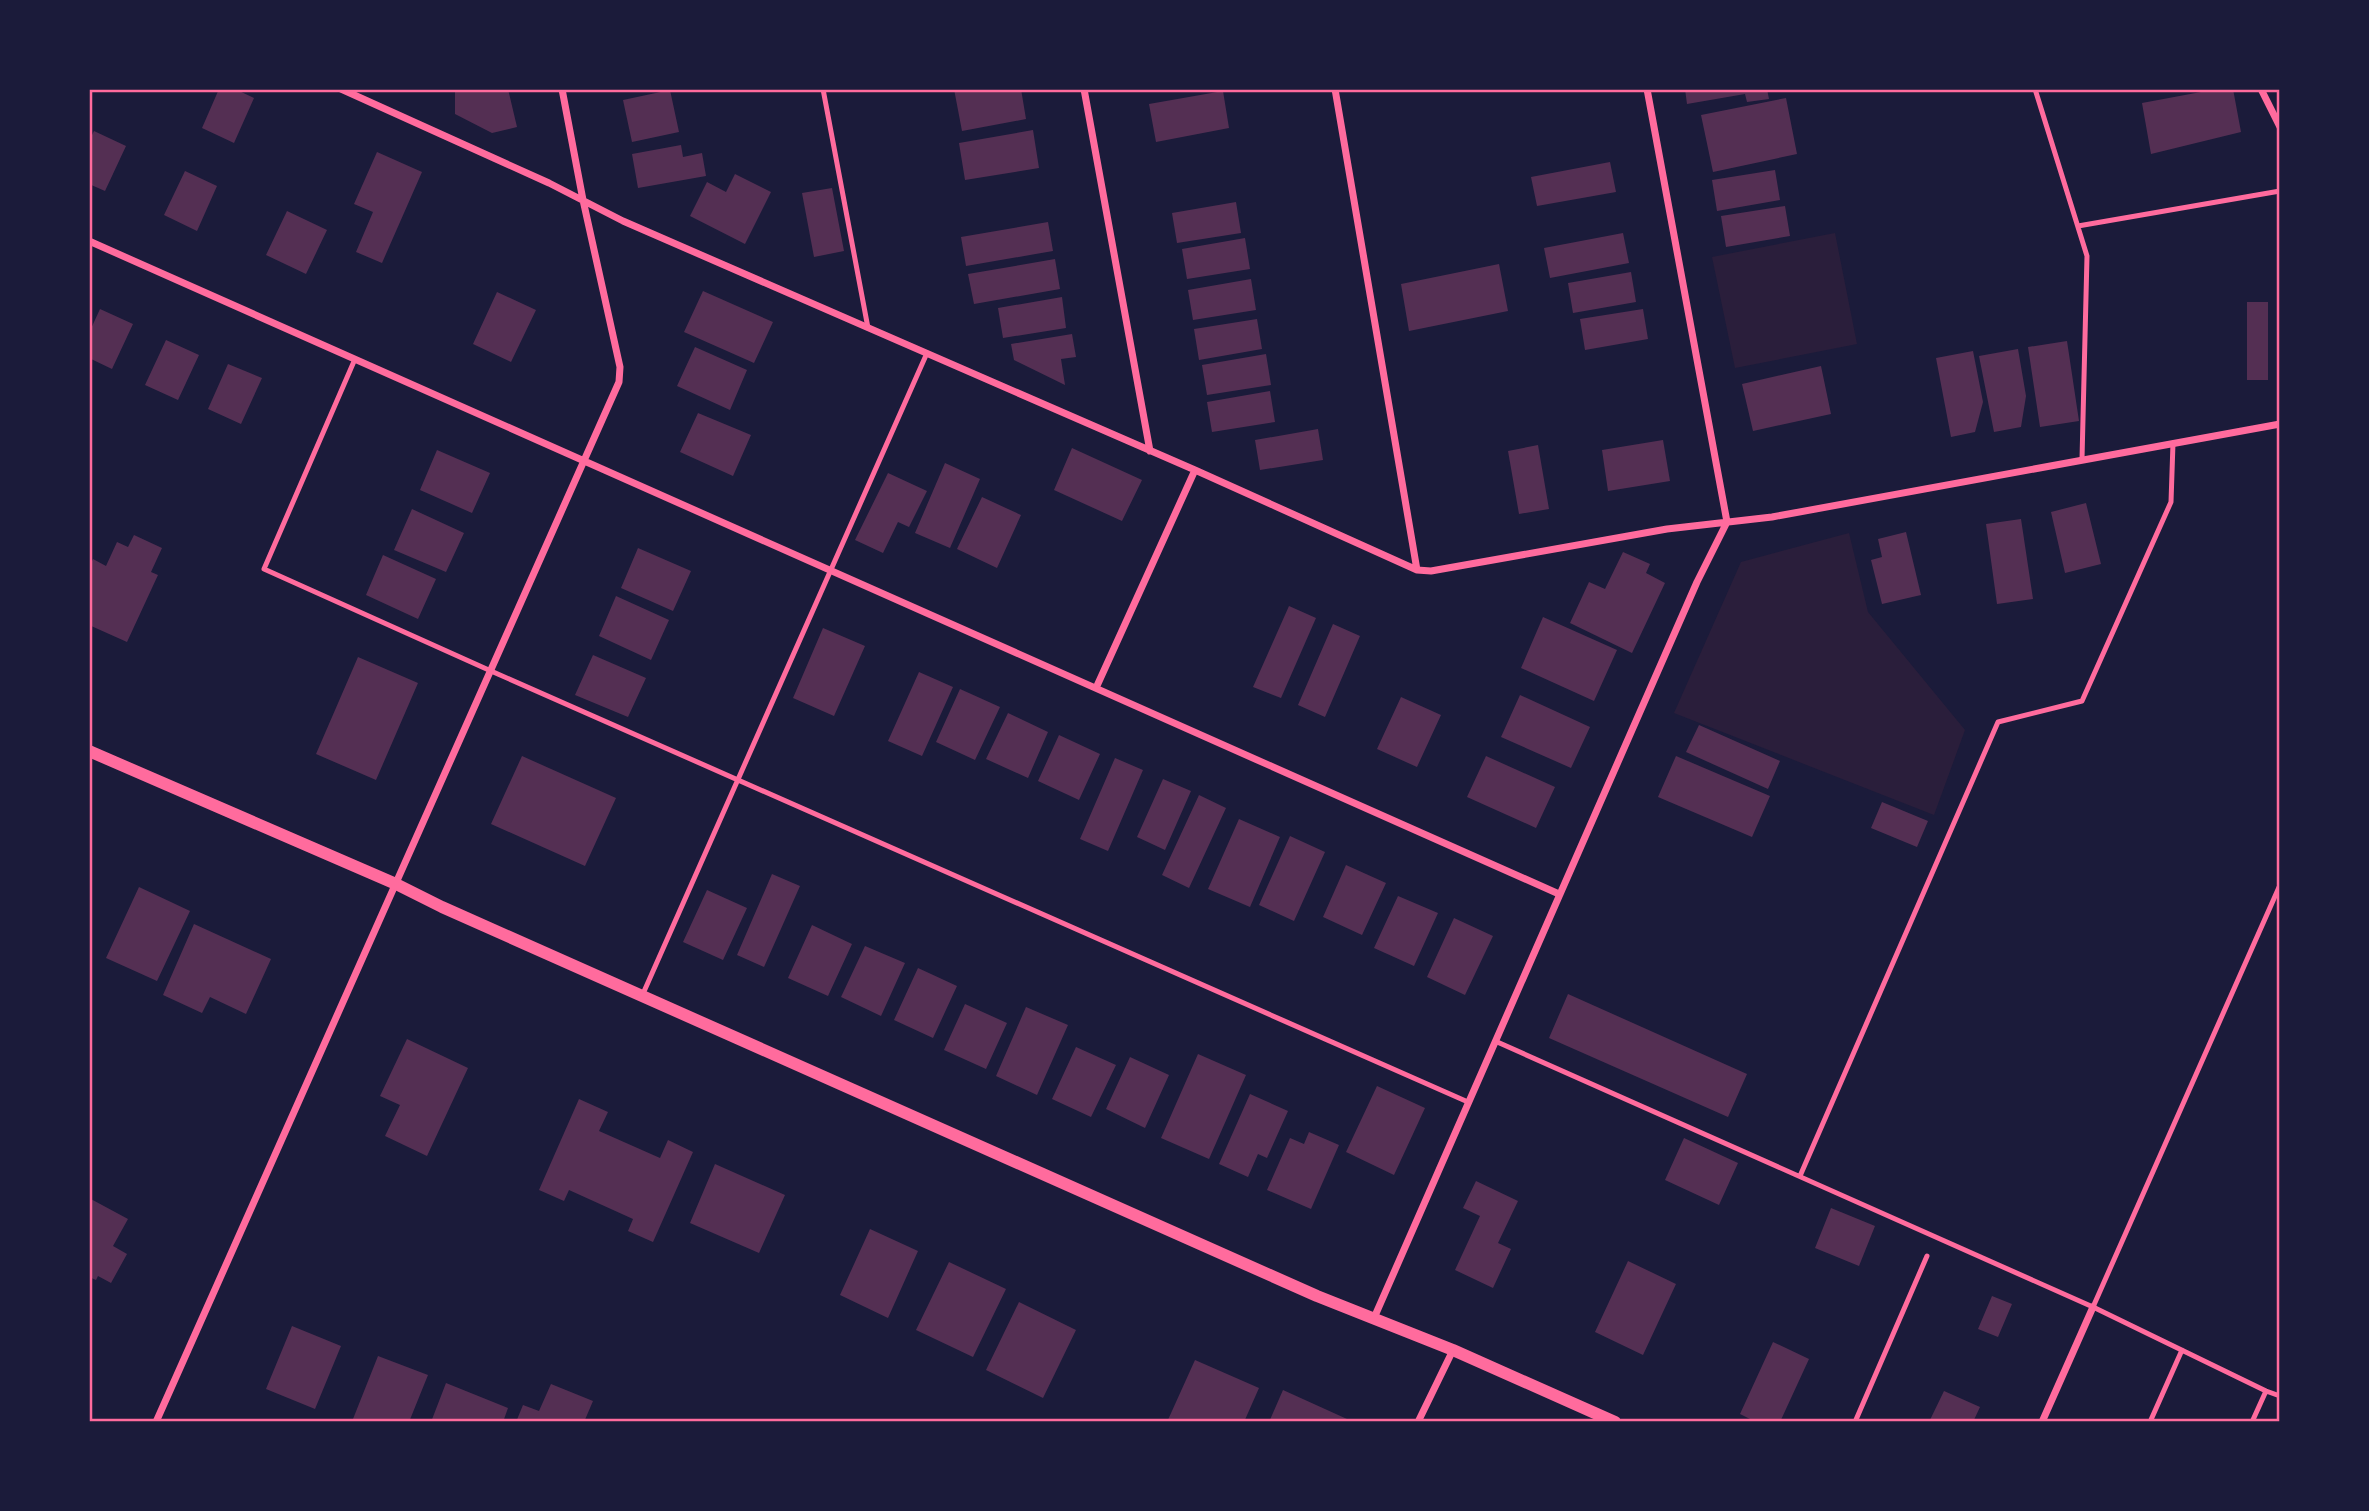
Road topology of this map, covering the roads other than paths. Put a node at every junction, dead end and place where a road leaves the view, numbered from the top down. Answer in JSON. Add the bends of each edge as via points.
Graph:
{"nodes":[{"id":1,"x":341,"y":89,"type":"edge"},
{"id":2,"x":562,"y":89,"type":"edge"},
{"id":3,"x":823,"y":89,"type":"edge"},
{"id":4,"x":1084,"y":89,"type":"edge"},
{"id":5,"x":1647,"y":89,"type":"edge"},
{"id":6,"x":2035,"y":89,"type":"edge"},
{"id":7,"x":2261,"y":89,"type":"edge"},
{"id":8,"x":1338,"y":90,"type":"edge"},
{"id":9,"x":2280,"y":127,"type":"edge"},
{"id":10,"x":2280,"y":191,"type":"edge"},
{"id":11,"x":583,"y":200,"type":"junction"},
{"id":12,"x":2078,"y":226,"type":"junction"},
{"id":13,"x":89,"y":241,"type":"edge"},
{"id":14,"x":868,"y":328,"type":"junction"},
{"id":15,"x":927,"y":353,"type":"junction"},
{"id":16,"x":355,"y":359,"type":"junction"},
{"id":17,"x":2280,"y":424,"type":"edge"},
{"id":18,"x":2173,"y":443,"type":"junction"},
{"id":19,"x":1150,"y":451,"type":"junction"},
{"id":20,"x":2082,"y":459,"type":"junction"},
{"id":21,"x":583,"y":460,"type":"junction"},
{"id":22,"x":1195,"y":470,"type":"junction"},
{"id":23,"x":1727,"y":522,"type":"junction"},
{"id":24,"x":830,"y":570,"type":"junction"},
{"id":25,"x":1417,"y":570,"type":"junction"},
{"id":26,"x":491,"y":671,"type":"junction"},
{"id":27,"x":1096,"y":688,"type":"junction"},
{"id":28,"x":89,"y":751,"type":"edge"},
{"id":29,"x":737,"y":780,"type":"junction"},
{"id":30,"x":396,"y":884,"type":"junction"},
{"id":31,"x":2280,"y":885,"type":"edge"},
{"id":32,"x":1559,"y":894,"type":"junction"},
{"id":33,"x":642,"y":996,"type":"junction"},
{"id":34,"x":1495,"y":1041,"type":"junction"},
{"id":35,"x":1468,"y":1102,"type":"junction"},
{"id":36,"x":1800,"y":1176,"type":"junction"},
{"id":37,"x":1927,"y":1256,"type":"dead end"},
{"id":38,"x":2093,"y":1307,"type":"junction"},
{"id":39,"x":1374,"y":1318,"type":"junction"},
{"id":40,"x":1453,"y":1350,"type":"junction"},
{"id":41,"x":2182,"y":1350,"type":"junction"},
{"id":42,"x":2266,"y":1391,"type":"junction"},
{"id":43,"x":2280,"y":1396,"type":"edge"},
{"id":44,"x":156,"y":1422,"type":"edge"},
{"id":45,"x":1418,"y":1422,"type":"edge"},
{"id":46,"x":1615,"y":1422,"type":"edge"},
{"id":47,"x":1855,"y":1422,"type":"edge"},
{"id":48,"x":2042,"y":1422,"type":"edge"},
{"id":49,"x":2150,"y":1422,"type":"edge"},
{"id":50,"x":2252,"y":1422,"type":"edge"}],
"edges":[{"from":1,"to":11,"type":"street"},
{"from":2,"to":11,"type":"street"},
{"from":3,"to":14,"type":"lane"},
{"from":4,"to":19,"type":"street"},
{"from":5,"to":23,"type":"street"},
{"from":6,"to":12,"type":"lane"},
{"from":7,"to":9,"type":"street"},
{"from":8,"to":25,"type":"street"},
{"from":10,"to":12,"type":"lane"},
{"from":11,"to":14,"type":"street"},
{"from":11,"to":21,"type":"street","via":[[620,367],[619,382]]},
{"from":12,"to":20,"type":"lane","via":[[2087,256]]},
{"from":13,"to":16,"type":"street"},
{"from":14,"to":15,"type":"street"},
{"from":15,"to":19,"type":"street"},
{"from":15,"to":24,"type":"lane"},
{"from":16,"to":21,"type":"street"},
{"from":16,"to":26,"type":"lane","via":[[264,569]]},
{"from":17,"to":18,"type":"street"},
{"from":18,"to":20,"type":"street"},
{"from":18,"to":36,"type":"lane","via":[[2171,502],[2082,701],[1998,722]]},
{"from":19,"to":22,"type":"street"},
{"from":20,"to":23,"type":"street"},
{"from":21,"to":24,"type":"street"},
{"from":21,"to":26,"type":"street"},
{"from":22,"to":25,"type":"street"},
{"from":22,"to":27,"type":"street"},
{"from":23,"to":25,"type":"street"},
{"from":23,"to":32,"type":"street"},
{"from":24,"to":27,"type":"street"},
{"from":24,"to":29,"type":"lane"},
{"from":26,"to":29,"type":"lane"},
{"from":26,"to":30,"type":"street"},
{"from":27,"to":32,"type":"street"},
{"from":28,"to":30,"type":"street"},
{"from":29,"to":33,"type":"lane"},
{"from":29,"to":35,"type":"lane"},
{"from":30,"to":33,"type":"street"},
{"from":30,"to":44,"type":"street"},
{"from":31,"to":38,"type":"lane"},
{"from":32,"to":34,"type":"street"},
{"from":33,"to":39,"type":"street"},
{"from":34,"to":35,"type":"street"},
{"from":34,"to":36,"type":"lane"},
{"from":35,"to":39,"type":"street"},
{"from":36,"to":38,"type":"lane"},
{"from":37,"to":47,"type":"lane"},
{"from":38,"to":41,"type":"lane"},
{"from":38,"to":48,"type":"street"},
{"from":39,"to":40,"type":"street"},
{"from":40,"to":45,"type":"street"},
{"from":40,"to":46,"type":"street"},
{"from":41,"to":42,"type":"lane"},
{"from":41,"to":49,"type":"lane"},
{"from":42,"to":43,"type":"lane"},
{"from":42,"to":50,"type":"lane"}]}
